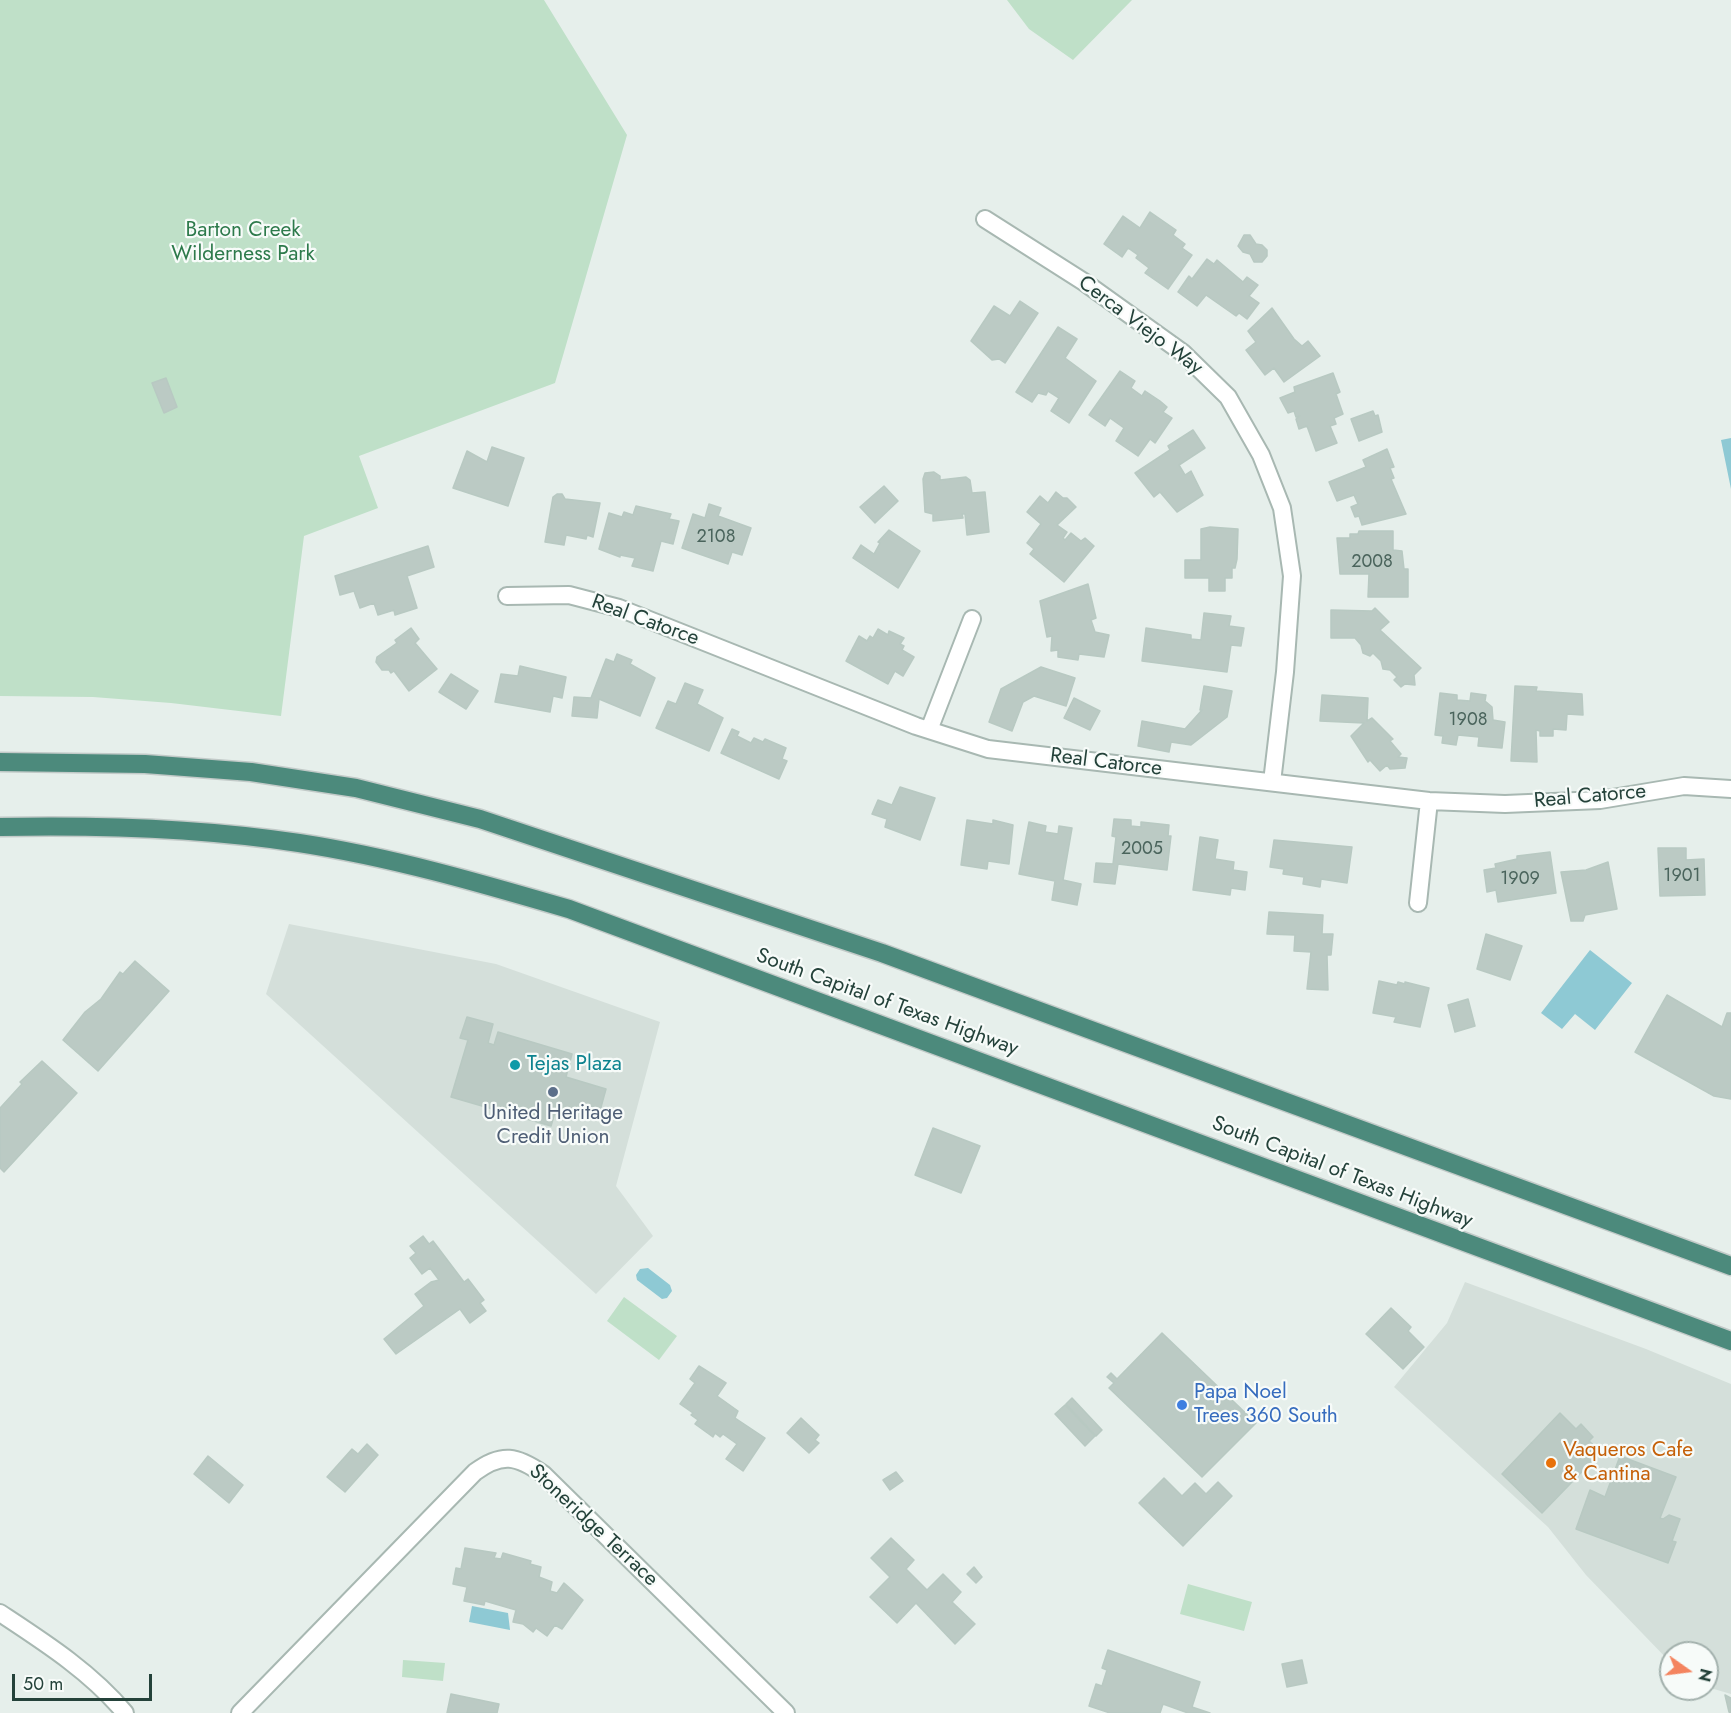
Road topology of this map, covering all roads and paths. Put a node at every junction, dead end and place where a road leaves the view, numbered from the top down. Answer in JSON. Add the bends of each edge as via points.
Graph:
{"nodes":[{"id":1,"x":985,"y":219,"type":"dead end"},
{"id":2,"x":507,"y":596,"type":"dead end"},
{"id":3,"x":972,"y":619,"type":"dead end"},
{"id":4,"x":929,"y":730,"type":"junction"},
{"id":5,"x":0,"y":762,"type":"edge"},
{"id":6,"x":1272,"y":782,"type":"junction"},
{"id":7,"x":1731,"y":789,"type":"edge"},
{"id":8,"x":1429,"y":801,"type":"junction"},
{"id":9,"x":0,"y":827,"type":"edge"},
{"id":10,"x":1418,"y":903,"type":"dead end"},
{"id":11,"x":1731,"y":1266,"type":"edge"},
{"id":12,"x":1731,"y":1341,"type":"edge"},
{"id":13,"x":0,"y":1613,"type":"edge"},
{"id":14,"x":125,"y":1713,"type":"edge"},
{"id":15,"x":240,"y":1713,"type":"edge"},
{"id":16,"x":786,"y":1713,"type":"edge"}],
"edges":[{"from":1,"to":6,"type":"street","name":"Cerca Viejo Way","via":[[1084,282],[1183,353],[1228,397],[1261,456],[1282,508],[1292,576]]},
{"from":2,"to":4,"type":"street","name":"Real Catorce","via":[[569,595],[620,608]]},
{"from":3,"to":4,"type":"street"},
{"from":4,"to":6,"type":"street","name":"Real Catorce","via":[[988,749]]},
{"from":5,"to":11,"type":"highway","name":"South Capital of Texas Highway","via":[[145,764],[251,772],[356,789],[480,819],[882,953]]},
{"from":6,"to":8,"type":"street","name":"Real Catorce"},
{"from":7,"to":8,"type":"street","name":"Real Catorce","via":[[1684,786],[1600,800],[1505,804]]},
{"from":8,"to":10,"type":"street"},
{"from":9,"to":12,"type":"highway","name":"South Capital of Texas Highway","via":[[202,832],[300,843],[398,862],[569,909]]},
{"from":13,"to":14,"type":"street","via":[[101,1686]]},
{"from":15,"to":16,"type":"street","name":"Stoneridge Terrace","via":[[475,1472],[497,1459],[512,1458],[543,1474]]}]}
